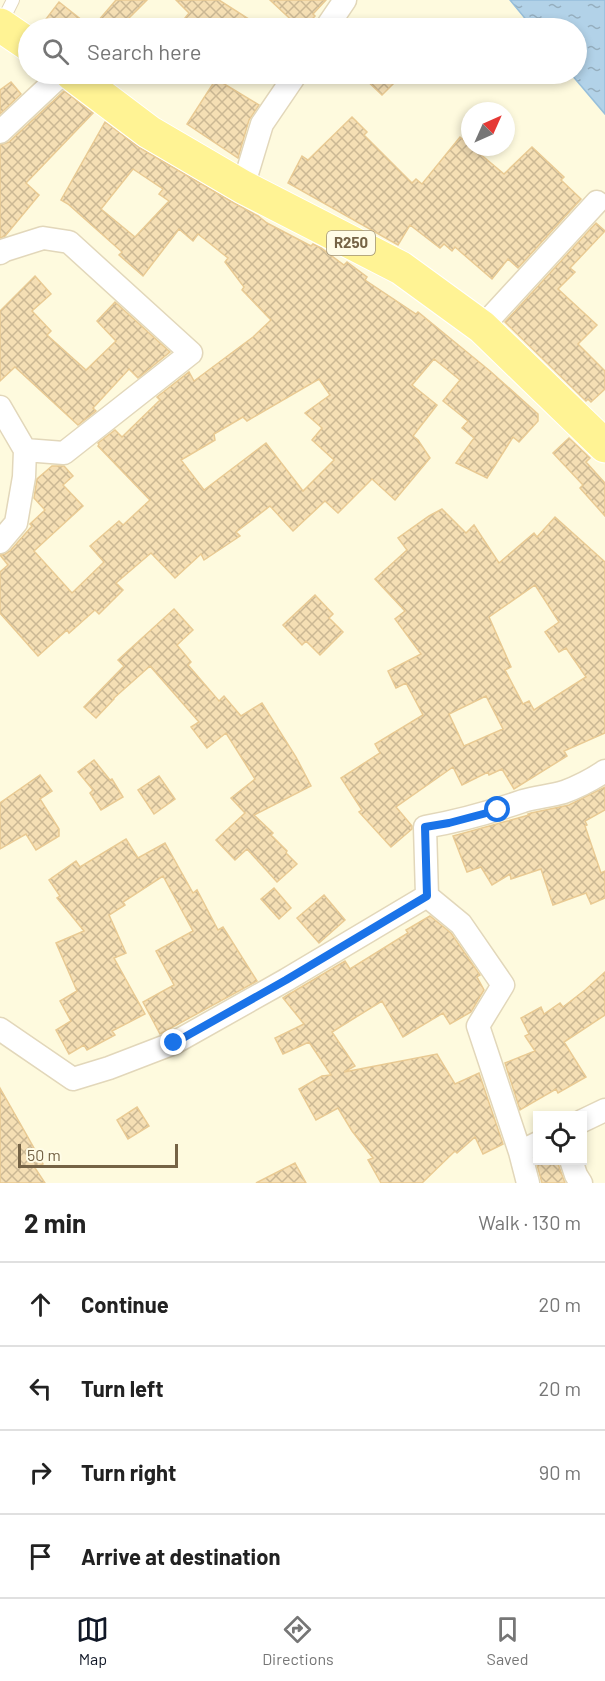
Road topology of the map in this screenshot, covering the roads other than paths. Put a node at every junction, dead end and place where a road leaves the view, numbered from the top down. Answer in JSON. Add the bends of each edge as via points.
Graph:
{"nodes":[{"id":1,"x":13,"y":0,"type":"edge"},
{"id":2,"x":345,"y":0,"type":"edge"},
{"id":3,"x":333,"y":18,"type":"edge"},
{"id":4,"x":0,"y":25,"type":"edge"},
{"id":5,"x":18,"y":37,"type":"edge"},
{"id":6,"x":51,"y":84,"type":"edge"},
{"id":7,"x":85,"y":84,"type":"edge"},
{"id":8,"x":289,"y":84,"type":"edge"},
{"id":9,"x":0,"y":132,"type":"edge"},
{"id":10,"x":243,"y":187,"type":"junction"},
{"id":11,"x":597,"y":202,"type":"dead end"},
{"id":12,"x":0,"y":253,"type":"edge"},
{"id":13,"x":482,"y":327,"type":"junction"},
{"id":14,"x":0,"y":407,"type":"edge"},
{"id":15,"x":605,"y":446,"type":"edge"},
{"id":16,"x":25,"y":450,"type":"junction"},
{"id":17,"x":0,"y":542,"type":"edge"},
{"id":18,"x":605,"y":771,"type":"edge"},
{"id":19,"x":427,"y":896,"type":"junction"},
{"id":20,"x":0,"y":1029,"type":"edge"},
{"id":21,"x":605,"y":1110,"type":"edge"},
{"id":22,"x":587,"y":1119,"type":"edge"},
{"id":23,"x":529,"y":1148,"type":"edge"},
{"id":24,"x":573,"y":1165,"type":"edge"},
{"id":25,"x":528,"y":1183,"type":"edge"},
{"id":26,"x":581,"y":1183,"type":"edge"}],
"edges":[{"from":1,"to":4,"type":"lane"},
{"from":2,"to":3,"type":"street"},
{"from":4,"to":5,"type":"main road"},
{"from":6,"to":9,"type":"street"},
{"from":7,"to":10,"type":"main road","number":"R250","via":[[149,132]]},
{"from":8,"to":10,"type":"street","via":[[262,124]]},
{"from":10,"to":13,"type":"main road","number":"R250","via":[[401,268]]},
{"from":11,"to":13,"type":"street"},
{"from":12,"to":16,"type":"street","via":[[43,238],[69,242],[190,353],[64,453]]},
{"from":13,"to":15,"type":"main road","number":"R250"},
{"from":14,"to":16,"type":"street"},
{"from":16,"to":17,"type":"street","via":[[16,523]]},
{"from":18,"to":19,"type":"street","via":[[564,791],[425,827]]},
{"from":19,"to":20,"type":"street","via":[[174,1043],[109,1068],[73,1079]]},
{"from":19,"to":23,"type":"street","via":[[461,924],[502,985],[478,1026]]},
{"from":21,"to":22,"type":"street"},
{"from":23,"to":25,"type":"street"},
{"from":24,"to":26,"type":"street"}]}
